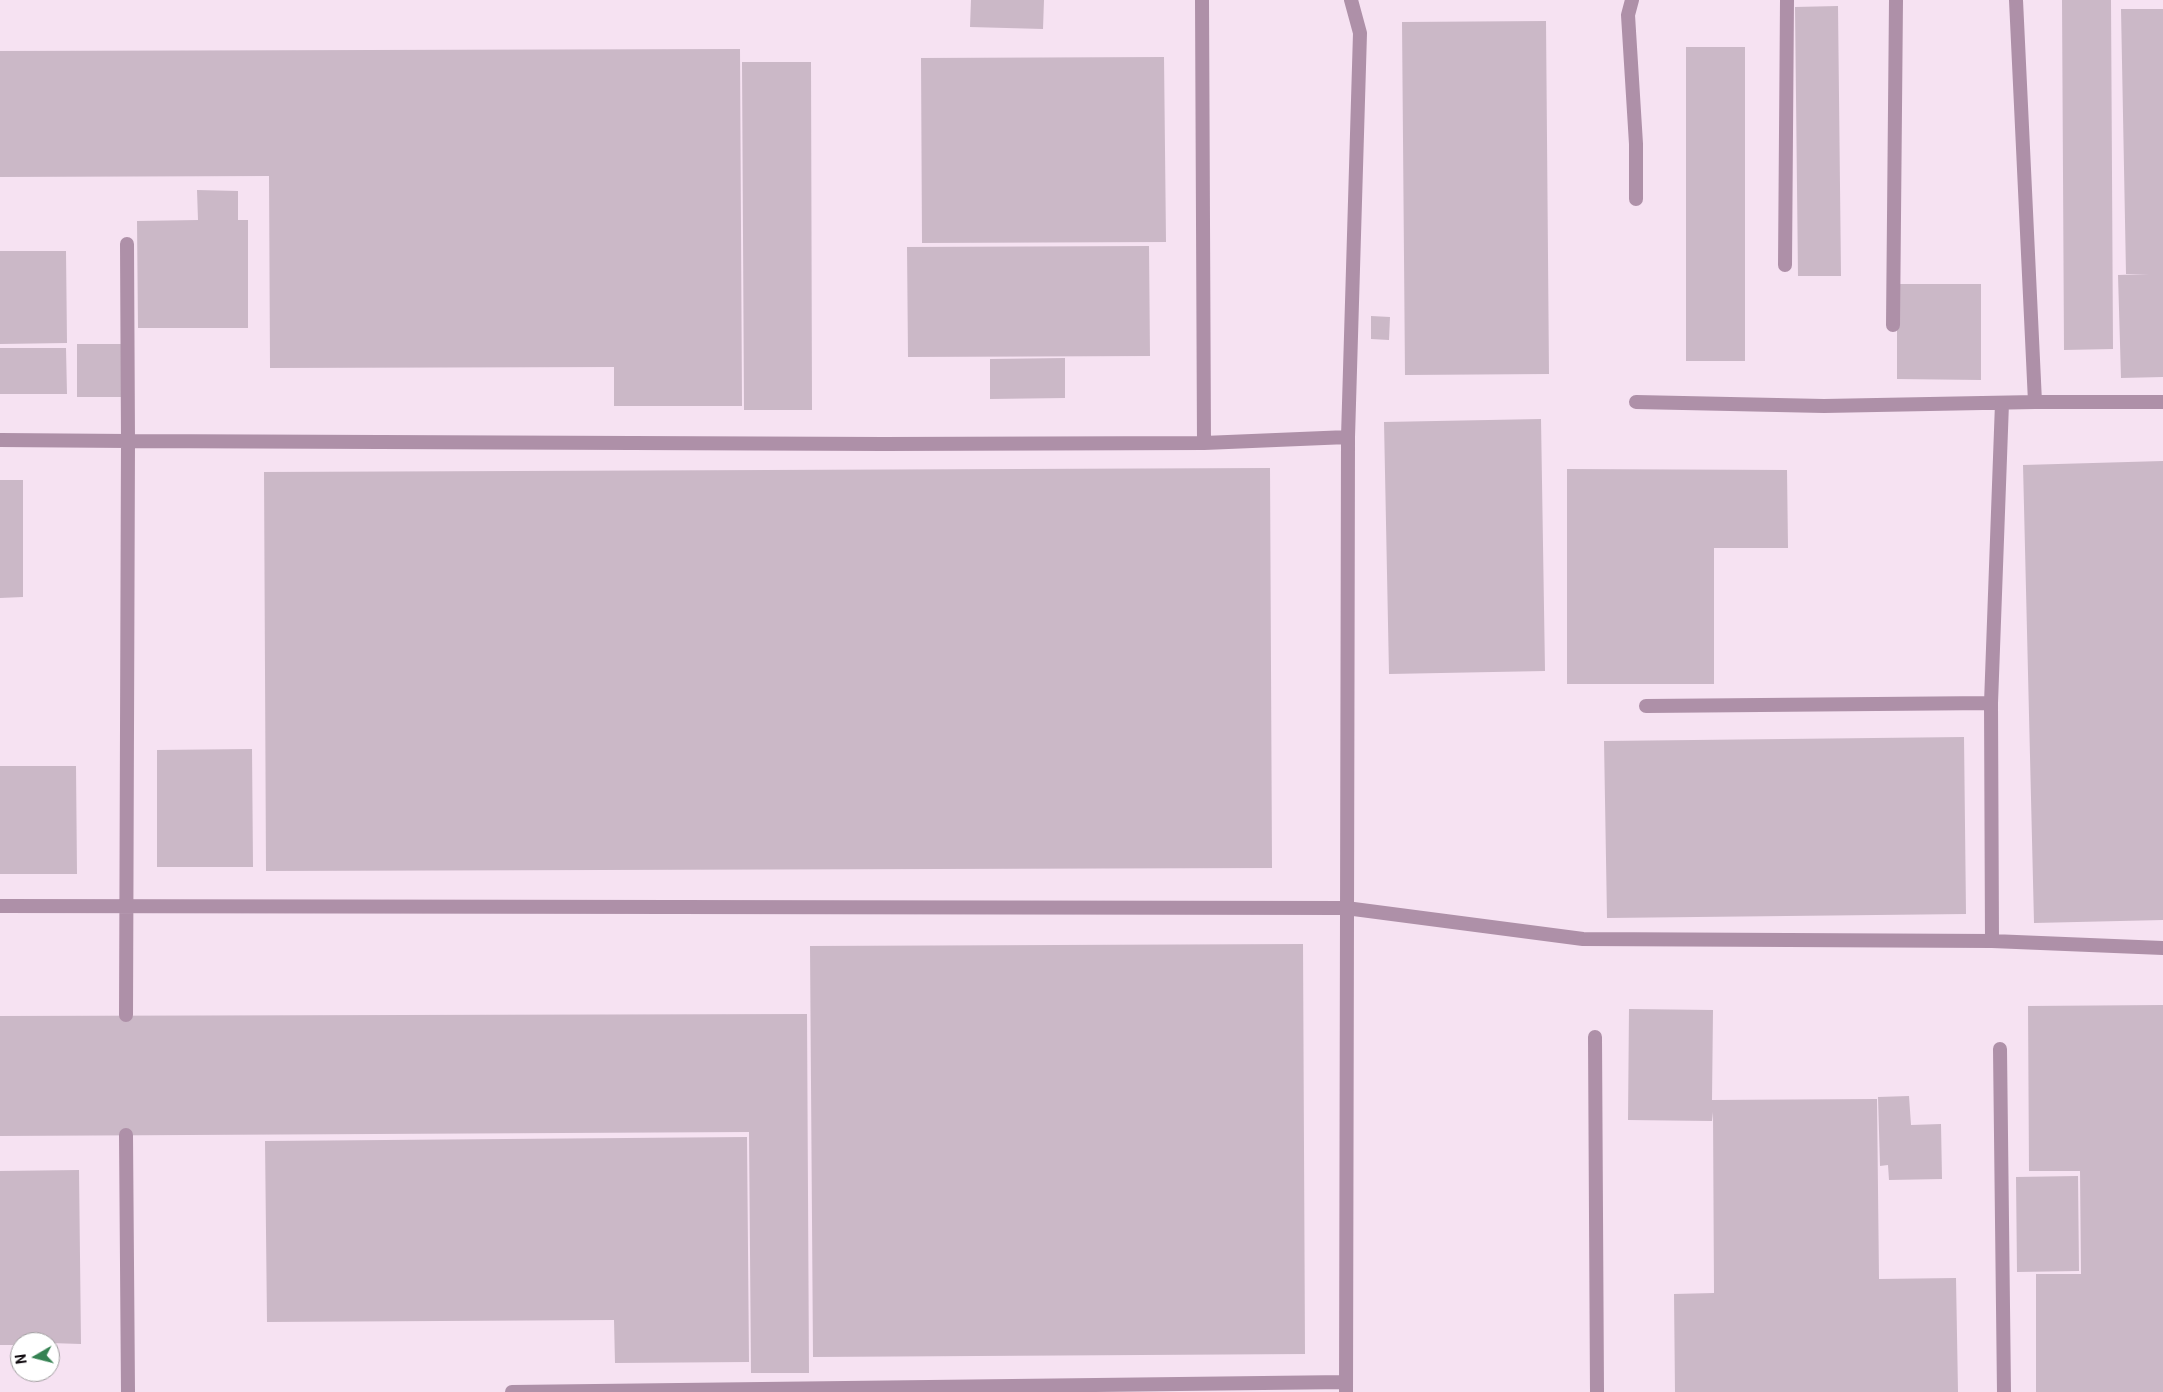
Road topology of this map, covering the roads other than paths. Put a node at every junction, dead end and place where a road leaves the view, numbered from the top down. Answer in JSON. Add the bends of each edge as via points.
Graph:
{"nodes":[{"id":1,"x":1202,"y":0,"type":"edge"},
{"id":2,"x":1351,"y":0,"type":"edge"},
{"id":3,"x":1632,"y":0,"type":"edge"},
{"id":4,"x":1787,"y":0,"type":"edge"},
{"id":5,"x":1896,"y":0,"type":"edge"},
{"id":6,"x":2016,"y":0,"type":"edge"},
{"id":7,"x":1636,"y":199,"type":"dead end"},
{"id":8,"x":127,"y":244,"type":"dead end"},
{"id":9,"x":1785,"y":265,"type":"dead end"},
{"id":10,"x":1893,"y":325,"type":"dead end"},
{"id":11,"x":1636,"y":402,"type":"dead end"},
{"id":12,"x":2035,"y":402,"type":"junction"},
{"id":13,"x":2163,"y":402,"type":"edge"},
{"id":14,"x":2002,"y":403,"type":"junction"},
{"id":15,"x":1348,"y":437,"type":"junction"},
{"id":16,"x":0,"y":440,"type":"edge"},
{"id":17,"x":128,"y":441,"type":"junction"},
{"id":18,"x":1204,"y":443,"type":"junction"},
{"id":19,"x":1991,"y":704,"type":"junction"},
{"id":20,"x":1646,"y":706,"type":"dead end"},
{"id":21,"x":127,"y":905,"type":"junction"},
{"id":22,"x":0,"y":906,"type":"edge"},
{"id":23,"x":1346,"y":908,"type":"junction"},
{"id":24,"x":1992,"y":941,"type":"junction"},
{"id":25,"x":2163,"y":948,"type":"edge"},
{"id":26,"x":126,"y":1015,"type":"dead end"},
{"id":27,"x":1595,"y":1037,"type":"dead end"},
{"id":28,"x":2000,"y":1049,"type":"dead end"},
{"id":29,"x":126,"y":1135,"type":"dead end"},
{"id":30,"x":1346,"y":1387,"type":"edge"},
{"id":31,"x":128,"y":1392,"type":"edge"},
{"id":32,"x":512,"y":1392,"type":"edge"},
{"id":33,"x":1597,"y":1392,"type":"edge"},
{"id":34,"x":2004,"y":1392,"type":"edge"}],
"edges":[{"from":1,"to":18,"type":"lane"},
{"from":2,"to":15,"type":"lane","via":[[1360,33]]},
{"from":3,"to":7,"type":"lane","via":[[1628,15]]},
{"from":4,"to":9,"type":"lane"},
{"from":5,"to":10,"type":"lane"},
{"from":6,"to":12,"type":"lane"},
{"from":8,"to":17,"type":"lane"},
{"from":11,"to":14,"type":"lane","via":[[1824,406]]},
{"from":12,"to":13,"type":"lane"},
{"from":12,"to":14,"type":"lane"},
{"from":14,"to":19,"type":"lane"},
{"from":15,"to":18,"type":"lane"},
{"from":15,"to":23,"type":"lane"},
{"from":16,"to":17,"type":"lane"},
{"from":17,"to":18,"type":"lane"},
{"from":17,"to":21,"type":"lane"},
{"from":19,"to":20,"type":"lane"},
{"from":19,"to":24,"type":"lane"},
{"from":21,"to":22,"type":"lane"},
{"from":21,"to":23,"type":"lane"},
{"from":21,"to":26,"type":"lane"},
{"from":23,"to":24,"type":"lane","via":[[1583,939]]},
{"from":23,"to":30,"type":"lane"},
{"from":24,"to":25,"type":"lane"},
{"from":27,"to":33,"type":"lane"},
{"from":28,"to":34,"type":"lane"},
{"from":29,"to":31,"type":"lane"},
{"from":30,"to":32,"type":"lane"}]}
